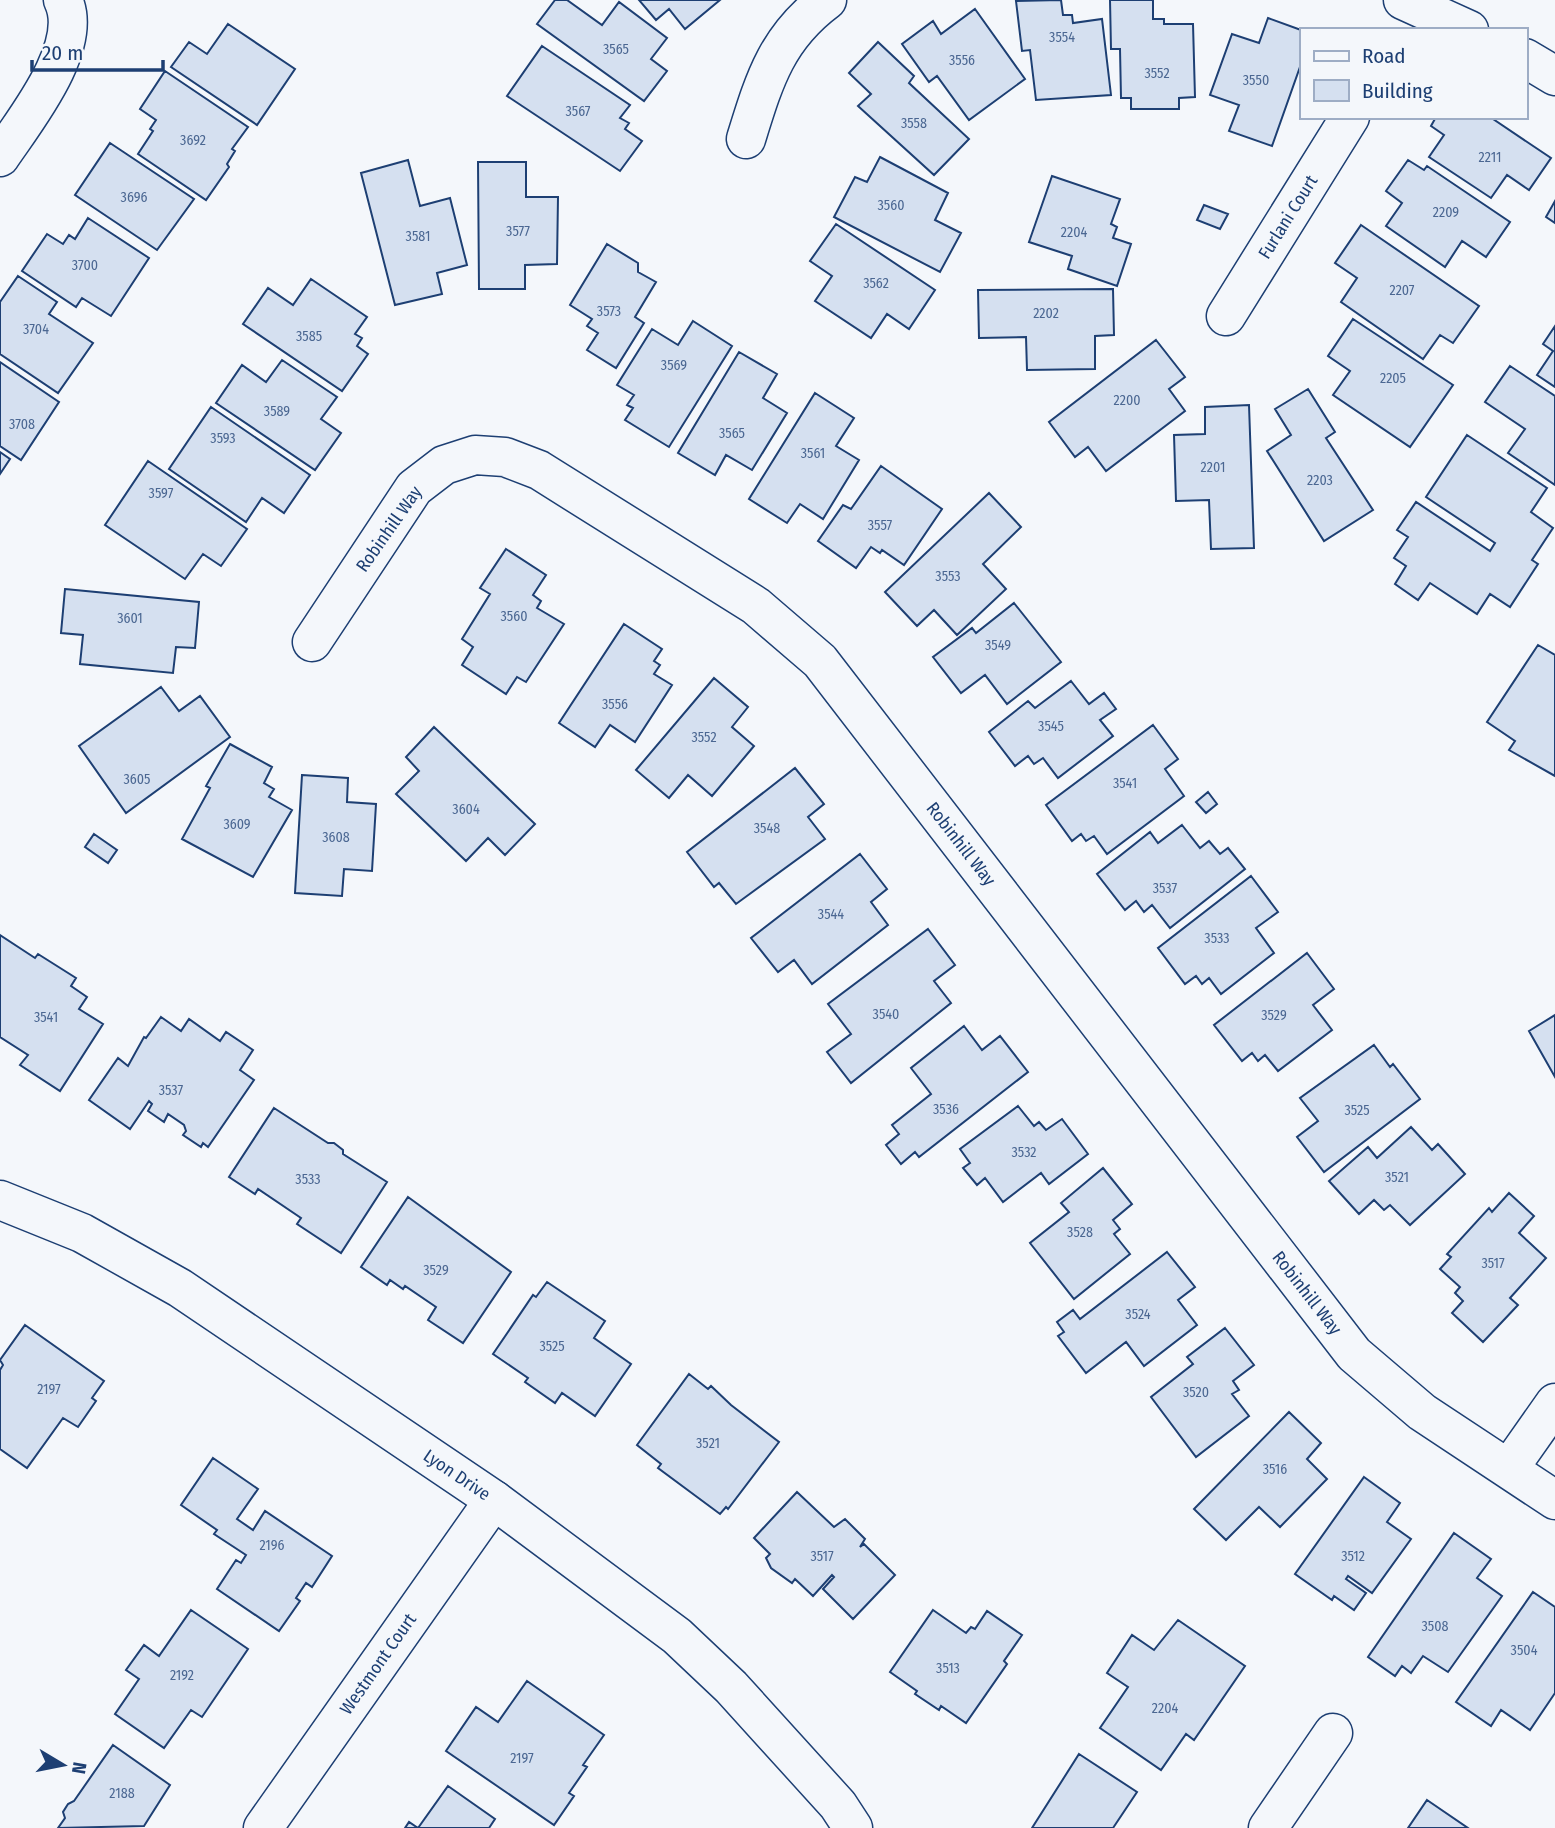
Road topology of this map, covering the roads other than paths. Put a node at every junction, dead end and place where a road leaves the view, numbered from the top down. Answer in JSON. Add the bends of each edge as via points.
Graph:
{"nodes":[{"id":1,"x":63,"y":0,"type":"edge"},
{"id":2,"x":827,"y":0,"type":"edge"},
{"id":3,"x":1409,"y":12,"type":"edge"},
{"id":4,"x":1462,"y":28,"type":"edge"},
{"id":5,"x":1527,"y":59,"type":"edge"},
{"id":6,"x":1555,"y":76,"type":"edge"},
{"id":7,"x":1349,"y":119,"type":"edge"},
{"id":8,"x":746,"y":139,"type":"dead end"},
{"id":9,"x":0,"y":157,"type":"edge"},
{"id":10,"x":1226,"y":316,"type":"dead end"},
{"id":11,"x":312,"y":642,"type":"dead end"},
{"id":12,"x":0,"y":1200,"type":"edge"},
{"id":13,"x":1555,"y":1404,"type":"edge"},
{"id":14,"x":1510,"y":1467,"type":"junction"},
{"id":15,"x":494,"y":1500,"type":"junction"},
{"id":16,"x":1555,"y":1500,"type":"edge"},
{"id":17,"x":1332,"y":1734,"type":"dead end"},
{"id":18,"x":262,"y":1828,"type":"edge"},
{"id":19,"x":853,"y":1828,"type":"edge"},
{"id":20,"x":1268,"y":1828,"type":"edge"}],
"edges":[{"from":1,"to":9,"type":"street","via":[[67,27],[55,71]]},
{"from":2,"to":8,"type":"street","via":[[788,37],[769,68]]},
{"from":3,"to":4,"type":"street"},
{"from":5,"to":6,"type":"street"},
{"from":7,"to":10,"type":"street","name":"Furlani Court"},
{"from":11,"to":14,"type":"street","name":"Robinhill Way","via":[[414,488],[444,465],[475,455],[505,457],[539,470],[756,606],[820,661],[1354,1354],[1422,1412]]},
{"from":12,"to":15,"type":"street","name":"Lyon Drive","via":[[82,1233],[180,1288]]},
{"from":13,"to":14,"type":"street"},
{"from":14,"to":16,"type":"street","name":"Robinhill Way"},
{"from":15,"to":18,"type":"street","name":"Westmont Court"},
{"from":15,"to":19,"type":"street","name":"Lyon Drive","via":[[677,1636],[731,1688],[838,1805]]},
{"from":17,"to":20,"type":"street"}]}
